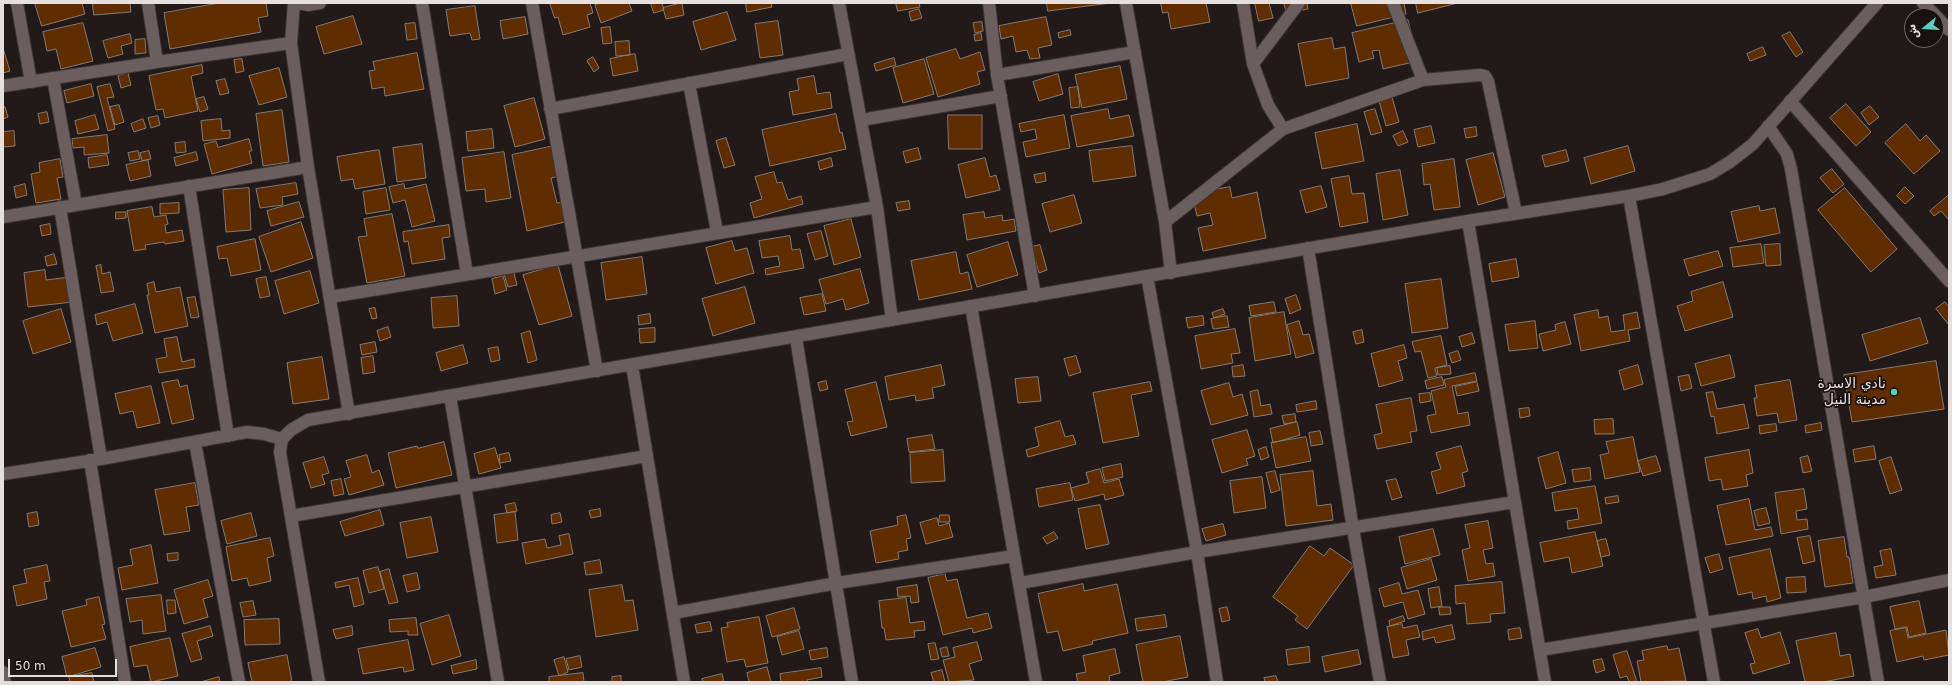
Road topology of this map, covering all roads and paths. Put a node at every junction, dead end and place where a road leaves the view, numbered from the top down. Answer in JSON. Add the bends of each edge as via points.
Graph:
{"nodes":[{"id":1,"x":17,"y":3,"type":"edge"},
{"id":2,"x":148,"y":3,"type":"edge"},
{"id":3,"x":294,"y":3,"type":"edge"},
{"id":4,"x":298,"y":3,"type":"edge"},
{"id":5,"x":320,"y":3,"type":"edge"},
{"id":6,"x":422,"y":3,"type":"edge"},
{"id":7,"x":532,"y":3,"type":"edge"},
{"id":8,"x":839,"y":3,"type":"edge"},
{"id":9,"x":989,"y":3,"type":"edge"},
{"id":10,"x":1126,"y":3,"type":"edge"},
{"id":11,"x":1243,"y":3,"type":"edge"},
{"id":12,"x":1299,"y":3,"type":"edge"},
{"id":13,"x":1393,"y":3,"type":"edge"},
{"id":14,"x":1877,"y":3,"type":"edge"},
{"id":15,"x":291,"y":43,"type":"junction"},
{"id":16,"x":1135,"y":52,"type":"junction"},
{"id":17,"x":848,"y":54,"type":"junction"},
{"id":18,"x":157,"y":62,"type":"junction"},
{"id":19,"x":1253,"y":64,"type":"junction"},
{"id":20,"x":998,"y":75,"type":"junction"},
{"id":21,"x":53,"y":78,"type":"junction"},
{"id":22,"x":1423,"y":80,"type":"junction"},
{"id":23,"x":31,"y":82,"type":"junction"},
{"id":24,"x":689,"y":83,"type":"junction"},
{"id":25,"x":3,"y":86,"type":"edge"},
{"id":26,"x":1001,"y":96,"type":"junction"},
{"id":27,"x":1790,"y":101,"type":"junction"},
{"id":28,"x":550,"y":108,"type":"junction"},
{"id":29,"x":861,"y":120,"type":"junction"},
{"id":30,"x":1768,"y":126,"type":"junction"},
{"id":31,"x":1283,"y":129,"type":"junction"},
{"id":32,"x":308,"y":167,"type":"junction"},
{"id":33,"x":189,"y":186,"type":"junction"},
{"id":34,"x":1629,"y":196,"type":"junction"},
{"id":35,"x":76,"y":205,"type":"junction"},
{"id":36,"x":60,"y":207,"type":"junction"},
{"id":37,"x":877,"y":207,"type":"junction"},
{"id":38,"x":1516,"y":213,"type":"junction"},
{"id":39,"x":3,"y":216,"type":"edge"},
{"id":40,"x":1468,"y":221,"type":"junction"},
{"id":41,"x":1165,"y":222,"type":"junction"},
{"id":42,"x":716,"y":232,"type":"junction"},
{"id":43,"x":1308,"y":248,"type":"junction"},
{"id":44,"x":576,"y":256,"type":"junction"},
{"id":45,"x":1171,"y":273,"type":"junction"},
{"id":46,"x":467,"y":274,"type":"junction"},
{"id":47,"x":1147,"y":276,"type":"junction"},
{"id":48,"x":1949,"y":281,"type":"edge"},
{"id":49,"x":330,"y":296,"type":"junction"},
{"id":50,"x":1035,"y":296,"type":"junction"},
{"id":51,"x":971,"y":306,"type":"junction"},
{"id":52,"x":892,"y":320,"type":"junction"},
{"id":53,"x":796,"y":338,"type":"junction"},
{"id":54,"x":632,"y":365,"type":"junction"},
{"id":55,"x":597,"y":371,"type":"junction"},
{"id":56,"x":450,"y":396,"type":"junction"},
{"id":57,"x":349,"y":414,"type":"junction"},
{"id":58,"x":228,"y":436,"type":"junction"},
{"id":59,"x":282,"y":439,"type":"junction"},
{"id":60,"x":195,"y":442,"type":"junction"},
{"id":61,"x":647,"y":456,"type":"junction"},
{"id":62,"x":96,"y":460,"type":"junction"},
{"id":63,"x":3,"y":474,"type":"edge"},
{"id":64,"x":466,"y":487,"type":"junction"},
{"id":65,"x":1515,"y":502,"type":"junction"},
{"id":66,"x":291,"y":516,"type":"junction"},
{"id":67,"x":1354,"y":529,"type":"junction"},
{"id":68,"x":1197,"y":552,"type":"junction"},
{"id":69,"x":1014,"y":556,"type":"junction"},
{"id":70,"x":1949,"y":580,"type":"edge"},
{"id":71,"x":1020,"y":582,"type":"junction"},
{"id":72,"x":837,"y":583,"type":"junction"},
{"id":73,"x":1864,"y":597,"type":"junction"},
{"id":74,"x":673,"y":613,"type":"junction"},
{"id":75,"x":1704,"y":624,"type":"junction"},
{"id":76,"x":1540,"y":650,"type":"junction"},
{"id":77,"x":3,"y":672,"type":"edge"},
{"id":78,"x":4,"y":682,"type":"edge"},
{"id":79,"x":125,"y":682,"type":"edge"},
{"id":80,"x":239,"y":682,"type":"edge"},
{"id":81,"x":319,"y":682,"type":"edge"},
{"id":82,"x":498,"y":682,"type":"edge"},
{"id":83,"x":684,"y":682,"type":"edge"},
{"id":84,"x":852,"y":682,"type":"edge"},
{"id":85,"x":1036,"y":682,"type":"edge"},
{"id":86,"x":1217,"y":682,"type":"edge"},
{"id":87,"x":1380,"y":682,"type":"edge"},
{"id":88,"x":1545,"y":682,"type":"edge"},
{"id":89,"x":1714,"y":682,"type":"edge"},
{"id":90,"x":1878,"y":682,"type":"edge"}],
"edges":[{"from":1,"to":23,"type":"street"},
{"from":2,"to":18,"type":"street"},
{"from":3,"to":15,"type":"street"},
{"from":4,"to":5,"type":"street"},
{"from":6,"to":46,"type":"street"},
{"from":7,"to":28,"type":"street"},
{"from":8,"to":17,"type":"street"},
{"from":9,"to":20,"type":"street"},
{"from":10,"to":16,"type":"street"},
{"from":11,"to":19,"type":"street"},
{"from":12,"to":19,"type":"street"},
{"from":13,"to":22,"type":"street"},
{"from":14,"to":27,"type":"street"},
{"from":15,"to":18,"type":"street"},
{"from":15,"to":32,"type":"street"},
{"from":16,"to":20,"type":"street"},
{"from":16,"to":41,"type":"street"},
{"from":17,"to":24,"type":"street"},
{"from":17,"to":29,"type":"street"},
{"from":18,"to":21,"type":"street"},
{"from":19,"to":31,"type":"street","via":[[1268,105]]},
{"from":20,"to":26,"type":"street"},
{"from":21,"to":23,"type":"street"},
{"from":21,"to":35,"type":"street"},
{"from":22,"to":31,"type":"street"},
{"from":22,"to":38,"type":"street","via":[[1480,75],[1488,81]]},
{"from":23,"to":25,"type":"street"},
{"from":24,"to":28,"type":"street"},
{"from":24,"to":42,"type":"street"},
{"from":26,"to":29,"type":"street"},
{"from":26,"to":50,"type":"street"},
{"from":27,"to":30,"type":"street"},
{"from":27,"to":48,"type":"street"},
{"from":28,"to":44,"type":"street"},
{"from":29,"to":37,"type":"street"},
{"from":30,"to":34,"type":"street","via":[[1753,144],[1710,174],[1663,189]]},
{"from":30,"to":73,"type":"street","via":[[1787,154],[1791,169]]},
{"from":31,"to":41,"type":"street"},
{"from":32,"to":33,"type":"street"},
{"from":32,"to":49,"type":"street"},
{"from":33,"to":35,"type":"street"},
{"from":33,"to":58,"type":"street"},
{"from":34,"to":38,"type":"street"},
{"from":34,"to":75,"type":"street"},
{"from":35,"to":36,"type":"street"},
{"from":36,"to":39,"type":"street"},
{"from":36,"to":62,"type":"street"},
{"from":37,"to":42,"type":"street"},
{"from":37,"to":52,"type":"street"},
{"from":38,"to":40,"type":"street"},
{"from":40,"to":43,"type":"street"},
{"from":40,"to":65,"type":"street"},
{"from":41,"to":45,"type":"street"},
{"from":42,"to":44,"type":"street"},
{"from":43,"to":45,"type":"street"},
{"from":43,"to":67,"type":"street"},
{"from":44,"to":46,"type":"street"},
{"from":44,"to":55,"type":"street"},
{"from":45,"to":47,"type":"street"},
{"from":46,"to":49,"type":"street"},
{"from":47,"to":50,"type":"street"},
{"from":47,"to":68,"type":"street"},
{"from":49,"to":57,"type":"street"},
{"from":50,"to":51,"type":"street"},
{"from":51,"to":52,"type":"street"},
{"from":51,"to":69,"type":"street"},
{"from":52,"to":53,"type":"street"},
{"from":53,"to":54,"type":"street"},
{"from":53,"to":72,"type":"street"},
{"from":54,"to":55,"type":"street"},
{"from":54,"to":61,"type":"street"},
{"from":55,"to":56,"type":"street"},
{"from":56,"to":57,"type":"street"},
{"from":56,"to":64,"type":"street"},
{"from":57,"to":59,"type":"street","via":[[308,420]]},
{"from":58,"to":59,"type":"street","via":[[246,432]]},
{"from":58,"to":60,"type":"street"},
{"from":59,"to":66,"type":"street","via":[[280,452]]},
{"from":60,"to":62,"type":"street"},
{"from":60,"to":80,"type":"street"},
{"from":61,"to":64,"type":"street"},
{"from":61,"to":74,"type":"street"},
{"from":62,"to":63,"type":"street"},
{"from":62,"to":79,"type":"street"},
{"from":64,"to":66,"type":"street"},
{"from":64,"to":82,"type":"street"},
{"from":65,"to":67,"type":"street"},
{"from":65,"to":76,"type":"street"},
{"from":66,"to":81,"type":"street"},
{"from":67,"to":68,"type":"street"},
{"from":67,"to":87,"type":"street"},
{"from":68,"to":71,"type":"street"},
{"from":68,"to":86,"type":"street"},
{"from":69,"to":71,"type":"street"},
{"from":69,"to":72,"type":"street"},
{"from":70,"to":73,"type":"street"},
{"from":71,"to":85,"type":"street"},
{"from":72,"to":74,"type":"street"},
{"from":72,"to":84,"type":"street"},
{"from":73,"to":75,"type":"street"},
{"from":73,"to":90,"type":"street"},
{"from":74,"to":83,"type":"street"},
{"from":75,"to":76,"type":"street"},
{"from":75,"to":89,"type":"street"},
{"from":76,"to":88,"type":"street"},
{"from":77,"to":78,"type":"street"}]}
